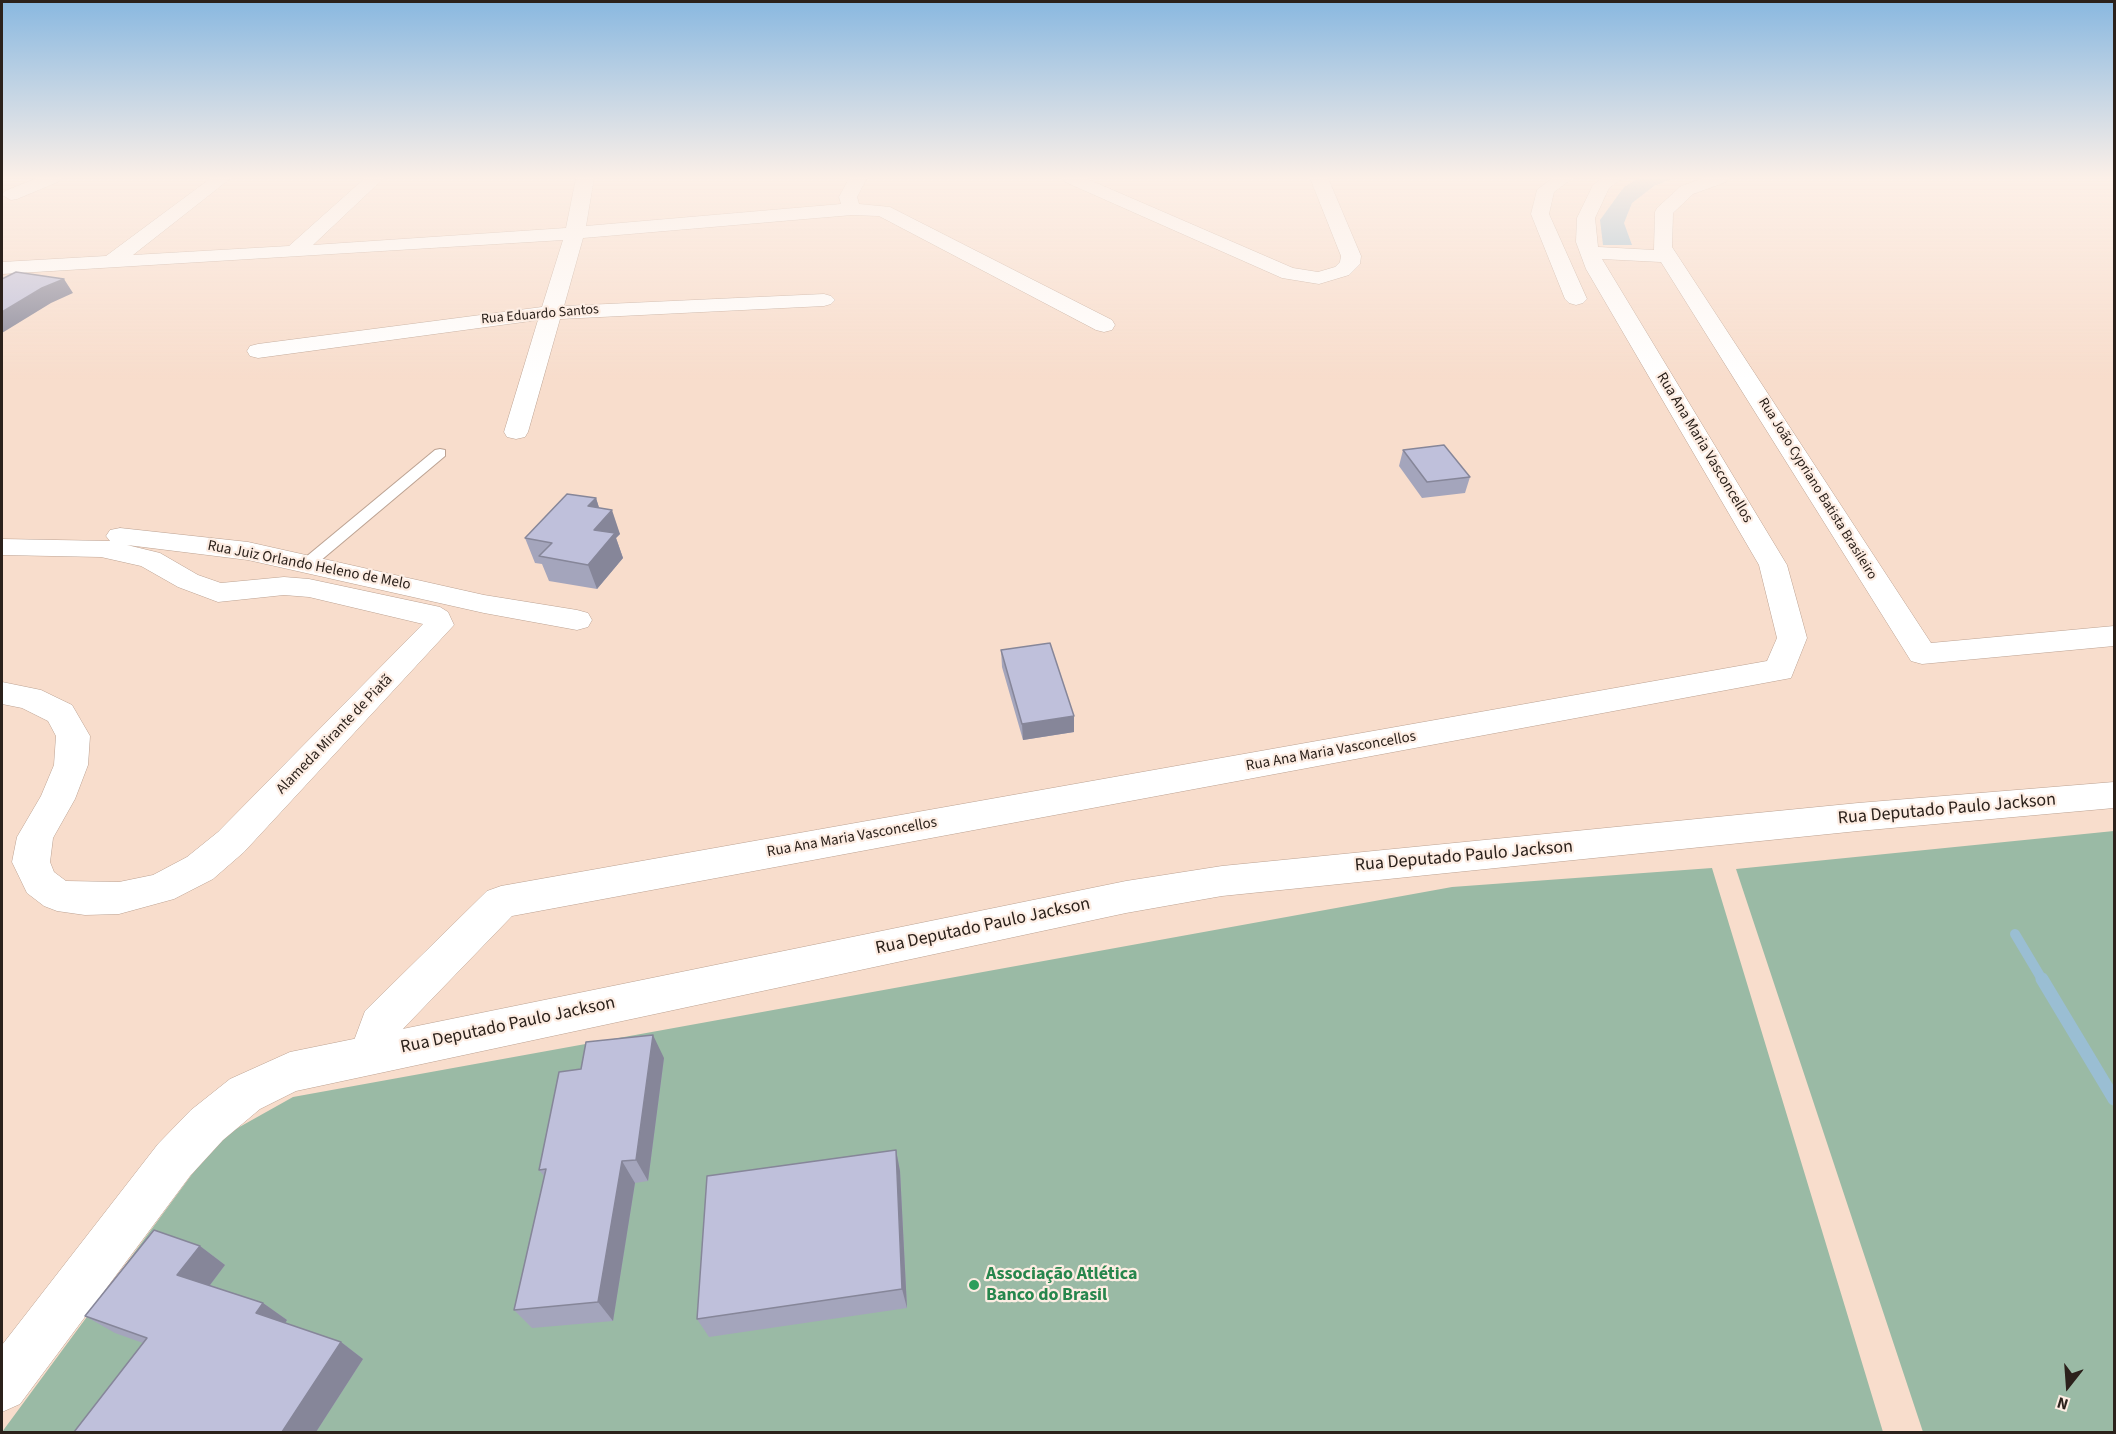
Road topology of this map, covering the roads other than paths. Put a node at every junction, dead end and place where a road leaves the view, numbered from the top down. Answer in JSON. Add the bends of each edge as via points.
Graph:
{"nodes":[{"id":1,"x":134,"y":245,"type":"edge"},
{"id":2,"x":302,"y":245,"type":"edge"},
{"id":3,"x":399,"y":245,"type":"edge"},
{"id":4,"x":572,"y":245,"type":"edge"},
{"id":5,"x":949,"y":245,"type":"edge"},
{"id":6,"x":1223,"y":245,"type":"edge"},
{"id":7,"x":1346,"y":245,"type":"edge"},
{"id":8,"x":1553,"y":245,"type":"edge"},
{"id":9,"x":1588,"y":245,"type":"edge"},
{"id":10,"x":1662,"y":245,"type":"edge"},
{"id":11,"x":294,"y":252,"type":"junction"},
{"id":12,"x":1592,"y":253,"type":"junction"},
{"id":13,"x":1665,"y":256,"type":"junction"},
{"id":14,"x":111,"y":262,"type":"junction"},
{"id":15,"x":2,"y":268,"type":"edge"},
{"id":16,"x":36,"y":268,"type":"junction"},
{"id":17,"x":2,"y":279,"type":"edge"},
{"id":18,"x":1576,"y":299,"type":"dead end"},
{"id":19,"x":824,"y":300,"type":"dead end"},
{"id":20,"x":553,"y":312,"type":"junction"},
{"id":21,"x":1104,"y":325,"type":"dead end"},
{"id":22,"x":258,"y":351,"type":"dead end"},
{"id":23,"x":516,"y":432,"type":"dead end"},
{"id":24,"x":440,"y":453,"type":"dead end"},
{"id":25,"x":2,"y":534,"type":"edge"},
{"id":26,"x":2,"y":547,"type":"edge"},
{"id":27,"x":307,"y":564,"type":"junction"},
{"id":28,"x":577,"y":620,"type":"dead end"},
{"id":29,"x":2115,"y":636,"type":"edge"},
{"id":30,"x":2,"y":693,"type":"edge"},
{"id":31,"x":2115,"y":795,"type":"edge"},
{"id":32,"x":375,"y":1039,"type":"junction"},
{"id":33,"x":2,"y":1386,"type":"edge"}],
"edges":[{"from":1,"to":14,"type":"street"},
{"from":2,"to":11,"type":"street"},
{"from":3,"to":11,"type":"street"},
{"from":4,"to":20,"type":"street"},
{"from":5,"to":21,"type":"street"},
{"from":6,"to":7,"type":"street","via":[[1289,274],[1318,278],[1342,271],[1350,264]]},
{"from":8,"to":18,"type":"street"},
{"from":9,"to":12,"type":"street","name":"Rua Ana Maria Vasconcellos"},
{"from":10,"to":13,"type":"street","name":"Rua João Cypriano Batista Brasileiro"},
{"from":11,"to":14,"type":"street"},
{"from":12,"to":13,"type":"street"},
{"from":12,"to":32,"type":"street","name":"Rua Ana Maria Vasconcellos","via":[[1596,269],[1773,565],[1792,638],[1780,670],[501,902]]},
{"from":13,"to":29,"type":"street","name":"Rua João Cypriano Batista Brasileiro","via":[[1922,654]]},
{"from":14,"to":16,"type":"street"},
{"from":15,"to":16,"type":"street"},
{"from":16,"to":17,"type":"street"},
{"from":19,"to":20,"type":"street","name":"Rua Eduardo Santos"},
{"from":20,"to":22,"type":"street","name":"Rua Eduardo Santos"},
{"from":20,"to":23,"type":"street"},
{"from":24,"to":27,"type":"lane"},
{"from":25,"to":27,"type":"street","name":"Rua Juiz Orlando Heleno de Melo","via":[[111,536],[193,543]]},
{"from":26,"to":30,"type":"street","name":"Alameda Mirante de Piatã","via":[[117,551],[150,559],[218,593],[284,586],[309,588],[429,614],[439,626],[231,842],[200,868],[161,888],[119,898],[57,895],[40,882],[31,862],[35,837],[57,800],[71,765],[73,736],[60,713],[30,698]]},
{"from":27,"to":28,"type":"street","name":"Rua Juiz Orlando Heleno de Melo","via":[[484,604]]},
{"from":31,"to":32,"type":"street","name":"Rua Deputado Paulo Jackson","via":[[1222,880]]},
{"from":32,"to":33,"type":"street","name":"Rua Deputado Paulo Jackson","via":[[245,1094],[207,1125],[174,1160]]}]}
